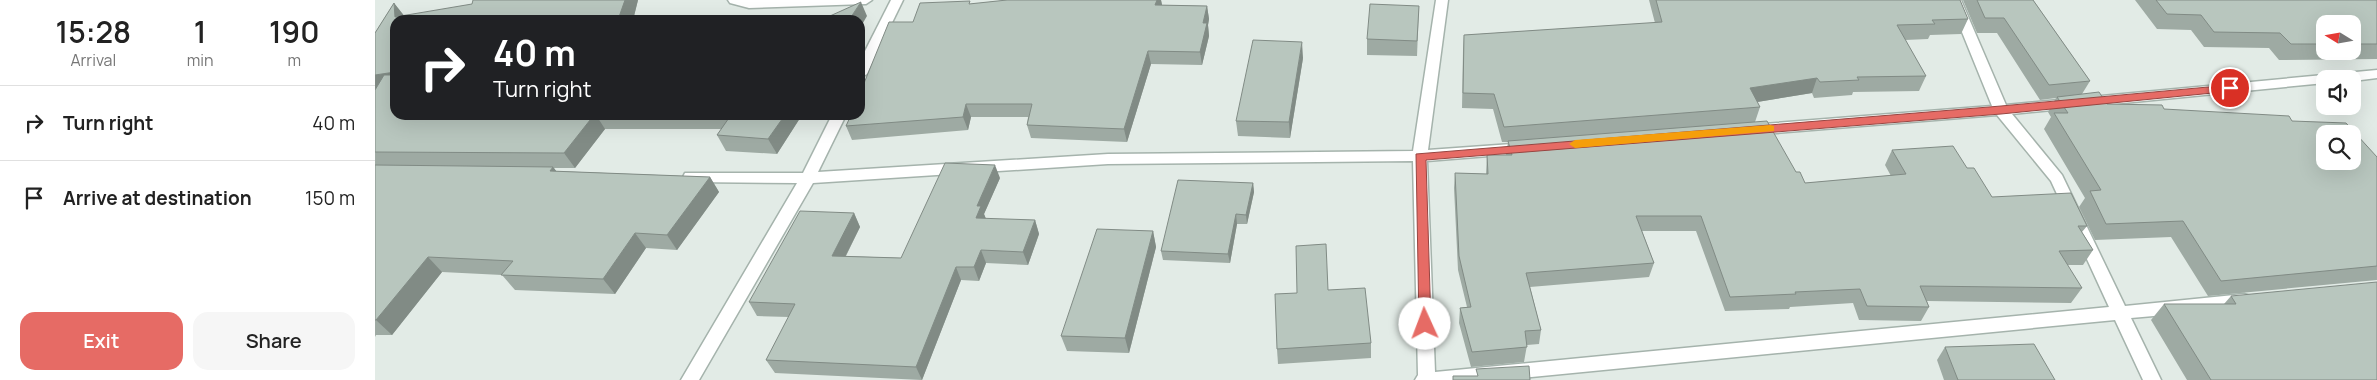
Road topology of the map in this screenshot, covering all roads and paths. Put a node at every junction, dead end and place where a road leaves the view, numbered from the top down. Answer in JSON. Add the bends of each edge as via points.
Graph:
{"nodes":[{"id":1,"x":734,"y":0,"type":"edge"},
{"id":2,"x":866,"y":0,"type":"edge"},
{"id":3,"x":897,"y":0,"type":"edge"},
{"id":4,"x":1442,"y":0,"type":"edge"},
{"id":5,"x":1955,"y":0,"type":"edge"},
{"id":6,"x":865,"y":64,"type":"edge"},
{"id":7,"x":2377,"y":74,"type":"edge"},
{"id":8,"x":2361,"y":76,"type":"edge"},
{"id":9,"x":2316,"y":80,"type":"edge"},
{"id":10,"x":2001,"y":110,"type":"junction"},
{"id":11,"x":836,"y":120,"type":"edge"},
{"id":12,"x":1735,"y":131,"type":"edge"},
{"id":13,"x":1538,"y":147,"type":"edge"},
{"id":14,"x":1420,"y":156,"type":"junction"},
{"id":15,"x":680,"y":177,"type":"edge"},
{"id":16,"x":807,"y":178,"type":"junction"},
{"id":17,"x":2259,"y":300,"type":"edge"},
{"id":18,"x":2121,"y":313,"type":"junction"},
{"id":19,"x":691,"y":380,"type":"edge"},
{"id":20,"x":1426,"y":380,"type":"edge"},
{"id":21,"x":2151,"y":380,"type":"edge"}],
"edges":[{"from":1,"to":2,"type":"street","via":[[749,4]]},
{"from":3,"to":6,"type":"street"},
{"from":4,"to":14,"type":"street"},
{"from":5,"to":10,"type":"street"},
{"from":7,"to":8,"type":"street"},
{"from":9,"to":10,"type":"street"},
{"from":10,"to":12,"type":"street"},
{"from":10,"to":18,"type":"street","via":[[2057,179]]},
{"from":11,"to":16,"type":"street"},
{"from":13,"to":14,"type":"street"},
{"from":14,"to":16,"type":"street","via":[[1108,159]]},
{"from":14,"to":20,"type":"street"},
{"from":15,"to":16,"type":"street"},
{"from":16,"to":19,"type":"street"},
{"from":17,"to":18,"type":"street"},
{"from":18,"to":20,"type":"street"},
{"from":18,"to":21,"type":"street"}]}
